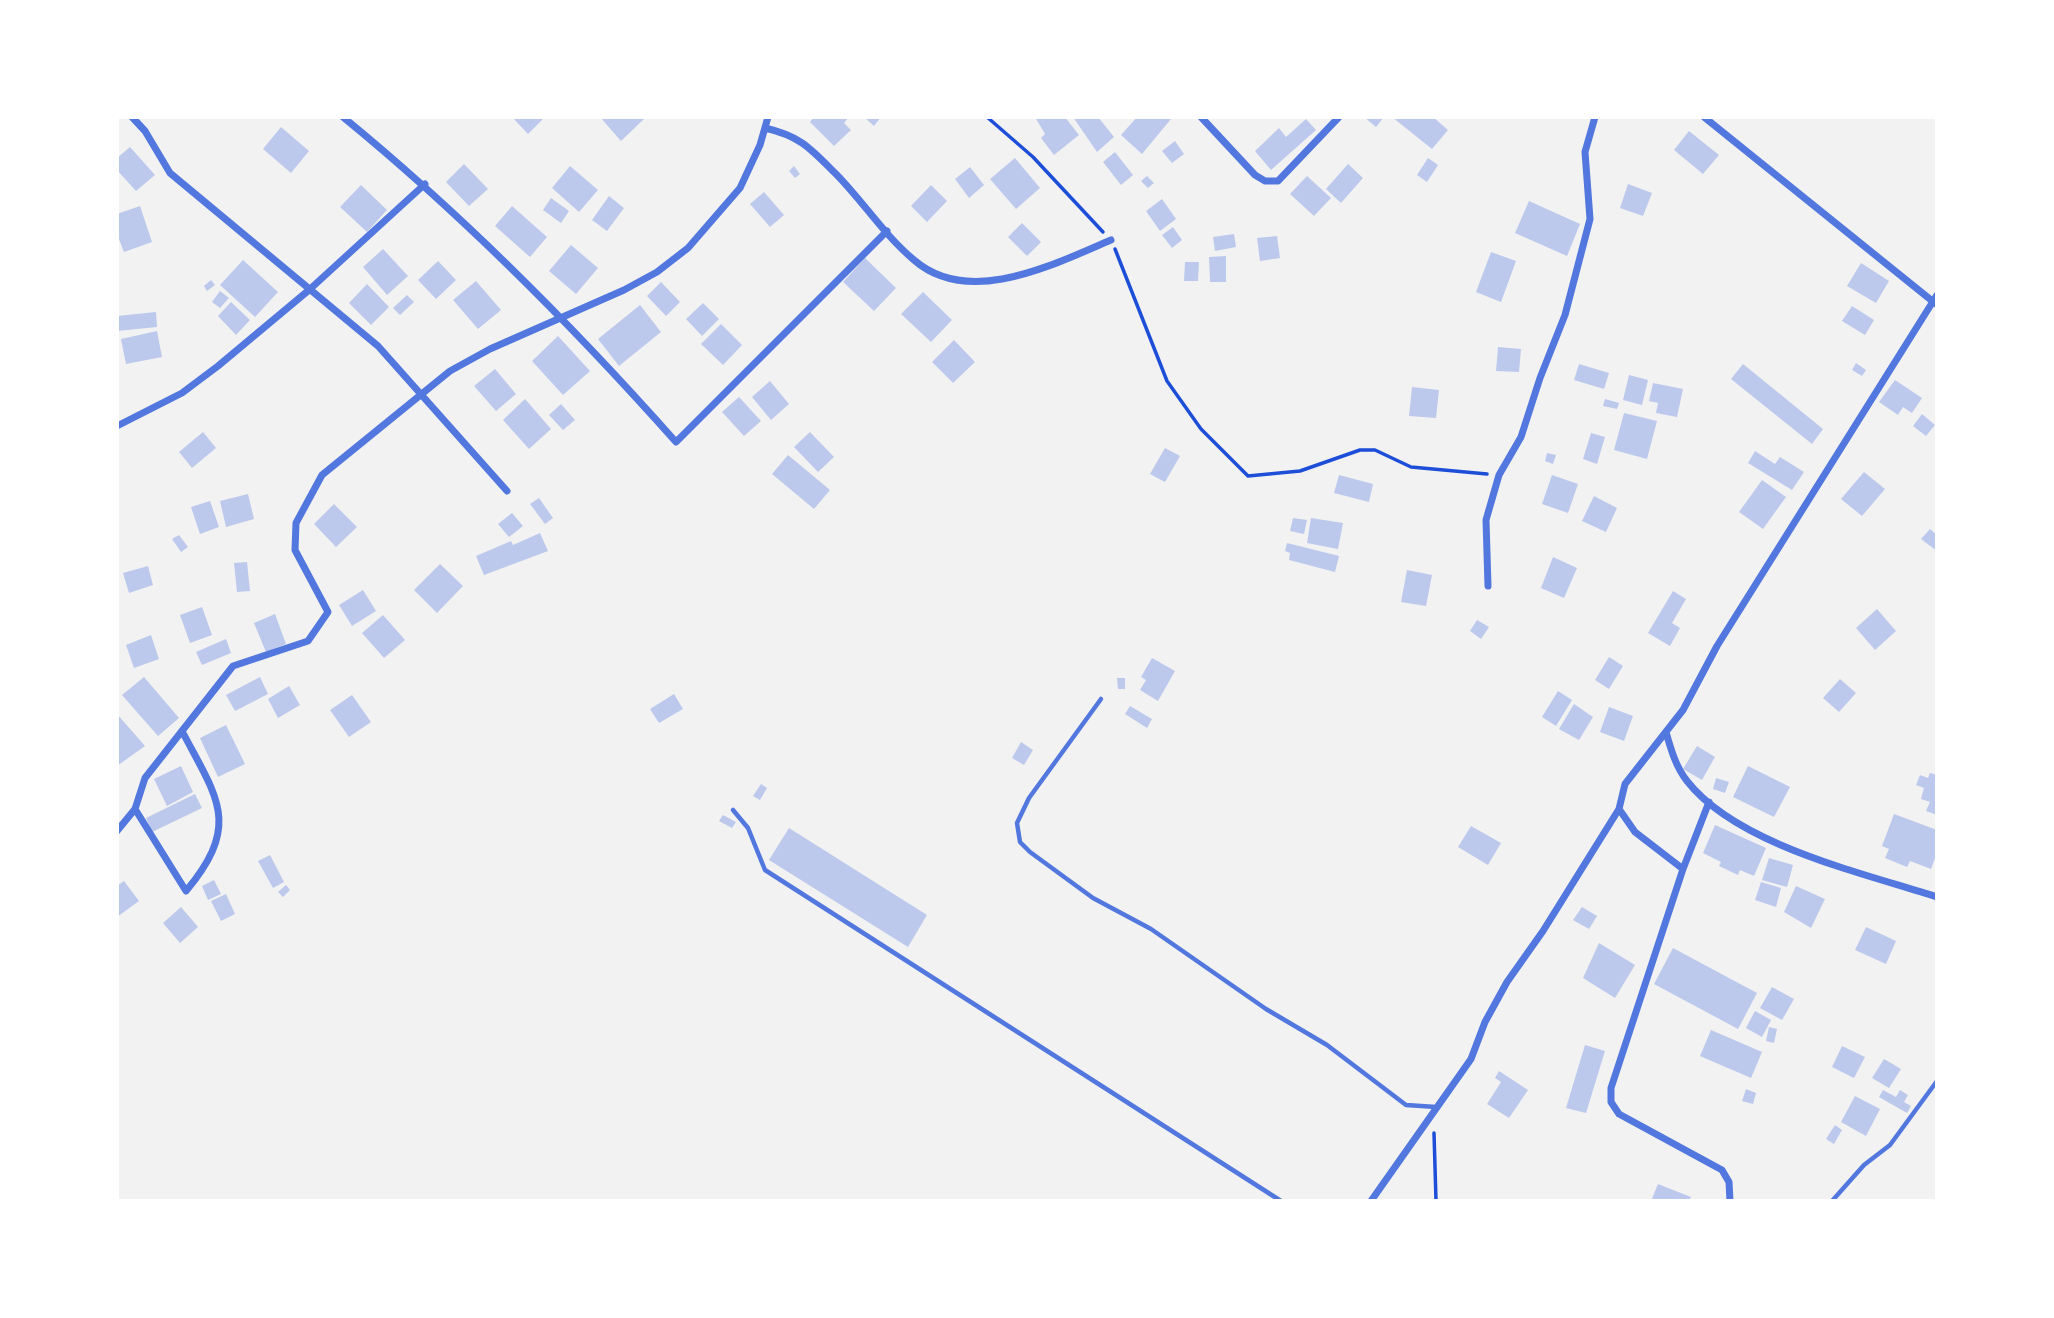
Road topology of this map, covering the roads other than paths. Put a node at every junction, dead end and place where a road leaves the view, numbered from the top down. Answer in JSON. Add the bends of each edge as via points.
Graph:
{"nodes":[{"id":1,"x":132,"y":117,"type":"edge"},
{"id":2,"x":343,"y":117,"type":"edge"},
{"id":3,"x":768,"y":117,"type":"edge"},
{"id":4,"x":1201,"y":117,"type":"edge"},
{"id":5,"x":1339,"y":117,"type":"edge"},
{"id":6,"x":1704,"y":117,"type":"edge"},
{"id":7,"x":1595,"y":119,"type":"edge"},
{"id":8,"x":765,"y":128,"type":"junction"},
{"id":9,"x":425,"y":184,"type":"junction"},
{"id":10,"x":887,"y":231,"type":"junction"},
{"id":11,"x":1111,"y":240,"type":"road end"},
{"id":12,"x":309,"y":290,"type":"junction"},
{"id":13,"x":1936,"y":301,"type":"edge"},
{"id":14,"x":563,"y":316,"type":"junction"},
{"id":15,"x":423,"y":394,"type":"junction"},
{"id":16,"x":117,"y":426,"type":"edge"},
{"id":17,"x":507,"y":491,"type":"dead end"},
{"id":18,"x":1488,"y":586,"type":"dead end"},
{"id":19,"x":1101,"y":699,"type":"dead end"},
{"id":20,"x":182,"y":731,"type":"junction"},
{"id":21,"x":1666,"y":733,"type":"junction"},
{"id":22,"x":1710,"y":802,"type":"junction"},
{"id":23,"x":135,"y":809,"type":"junction"},
{"id":24,"x":1619,"y":809,"type":"junction"},
{"id":25,"x":733,"y":810,"type":"dead end"},
{"id":26,"x":117,"y":831,"type":"edge"},
{"id":27,"x":1683,"y":869,"type":"junction"},
{"id":28,"x":1937,"y":897,"type":"edge"},
{"id":29,"x":1937,"y":1081,"type":"edge"},
{"id":30,"x":1436,"y":1107,"type":"junction"},
{"id":31,"x":1280,"y":1201,"type":"edge"},
{"id":32,"x":1371,"y":1201,"type":"edge"},
{"id":33,"x":1730,"y":1201,"type":"edge"},
{"id":34,"x":1832,"y":1201,"type":"edge"}],
"edges":[{"from":1,"to":12,"type":"street","via":[[170,173]]},
{"from":2,"to":9,"type":"street"},
{"from":3,"to":8,"type":"street"},
{"from":4,"to":5,"type":"street","via":[[1265,181],[1278,181]]},
{"from":6,"to":13,"type":"street"},
{"from":7,"to":18,"type":"street","via":[[1586,152],[1590,219],[1565,315],[1521,437],[1499,475],[1486,520]]},
{"from":8,"to":10,"type":"street","via":[[803,140]]},
{"from":8,"to":14,"type":"street","via":[[740,188],[688,248],[657,272]]},
{"from":9,"to":12,"type":"street"},
{"from":9,"to":14,"type":"street"},
{"from":10,"to":11,"type":"street","via":[[922,267],[960,281],[1026,272]]},
{"from":10,"to":14,"type":"street","via":[[676,442]]},
{"from":12,"to":15,"type":"street","via":[[377,346]]},
{"from":12,"to":16,"type":"street","via":[[182,393]]},
{"from":13,"to":21,"type":"street","via":[[1814,488]]},
{"from":14,"to":15,"type":"street","via":[[450,371]]},
{"from":15,"to":17,"type":"street"},
{"from":15,"to":20,"type":"street","via":[[322,475],[296,523],[295,550],[328,612],[308,640],[233,666]]},
{"from":19,"to":30,"type":"lane","via":[[1029,798],[1017,823],[1020,842],[1093,898],[1151,929],[1266,1009],[1327,1045],[1406,1105]]},
{"from":20,"to":23,"type":"street","via":[[145,778]]},
{"from":20,"to":23,"type":"street","via":[[219,803],[212,854],[186,891]]},
{"from":21,"to":22,"type":"street","via":[[1680,772]]},
{"from":21,"to":24,"type":"street","via":[[1625,784]]},
{"from":22,"to":27,"type":"street"},
{"from":22,"to":28,"type":"street","via":[[1782,846]]},
{"from":23,"to":26,"type":"street"},
{"from":24,"to":27,"type":"street","via":[[1635,832]]},
{"from":24,"to":30,"type":"street","via":[[1507,982],[1471,1059]]},
{"from":25,"to":31,"type":"lane","via":[[748,828],[765,870]]},
{"from":27,"to":33,"type":"street","via":[[1611,1088],[1611,1102],[1619,1114],[1722,1170],[1729,1182]]},
{"from":29,"to":34,"type":"lane","via":[[1891,1144],[1864,1165]]},
{"from":30,"to":32,"type":"street"}]}
